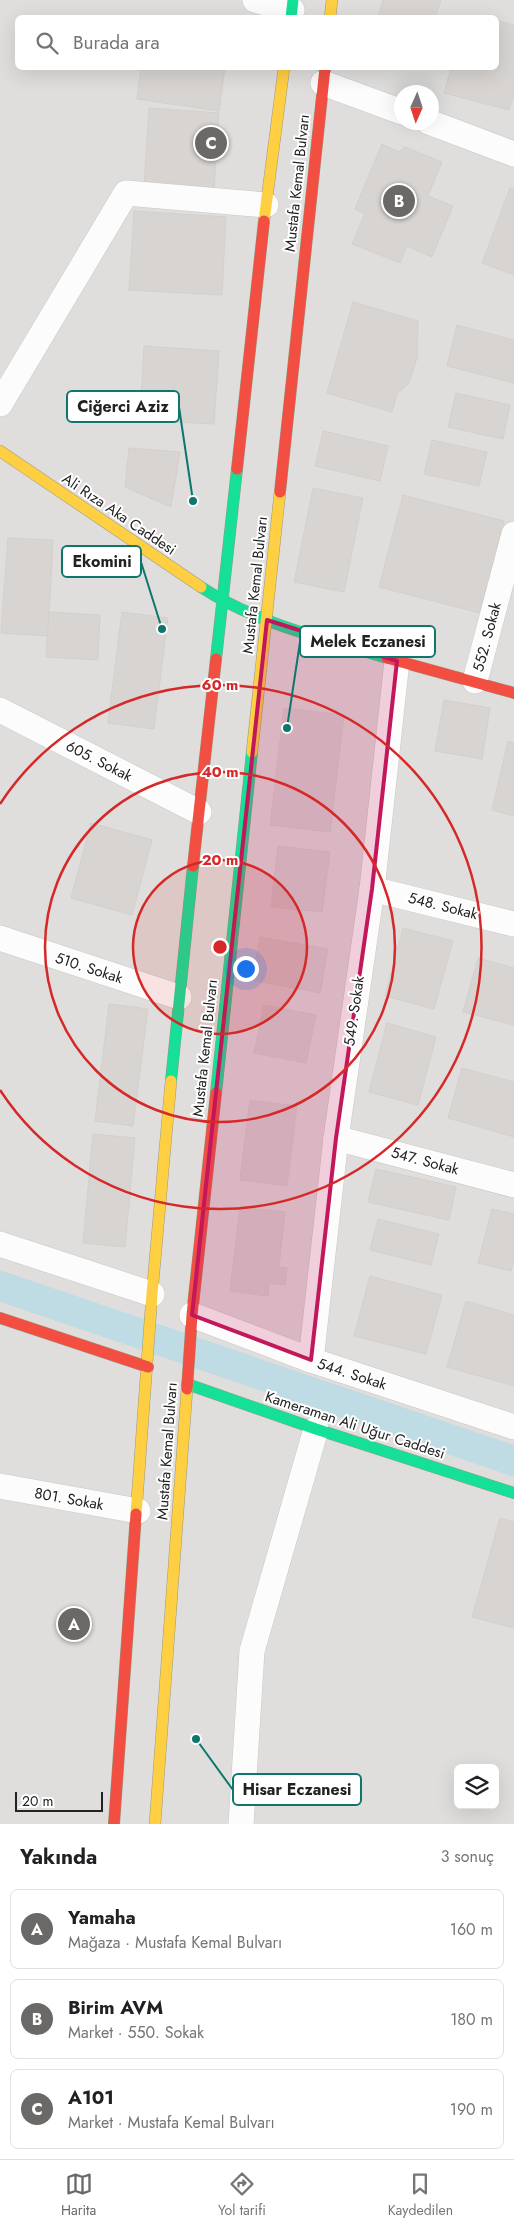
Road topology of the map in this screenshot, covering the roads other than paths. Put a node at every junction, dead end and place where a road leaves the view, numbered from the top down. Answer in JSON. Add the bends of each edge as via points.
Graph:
{"nodes":[{"id":1,"x":254,"y":0,"type":"edge"},
{"id":2,"x":332,"y":0,"type":"edge"},
{"id":3,"x":292,"y":9,"type":"edge"},
{"id":4,"x":330,"y":15,"type":"edge"},
{"id":5,"x":284,"y":70,"type":"edge"},
{"id":6,"x":324,"y":75,"type":"edge"},
{"id":7,"x":394,"y":108,"type":"edge"},
{"id":8,"x":439,"y":126,"type":"edge"},
{"id":9,"x":514,"y":154,"type":"edge"},
{"id":10,"x":266,"y":205,"type":"junction"},
{"id":11,"x":0,"y":404,"type":"edge"},
{"id":12,"x":0,"y":451,"type":"edge"},
{"id":13,"x":514,"y":534,"type":"edge"},
{"id":14,"x":222,"y":601,"type":"junction"},
{"id":15,"x":267,"y":620,"type":"junction"},
{"id":16,"x":397,"y":661,"type":"junction"},
{"id":17,"x":475,"y":682,"type":"junction"},
{"id":18,"x":514,"y":693,"type":"edge"},
{"id":19,"x":0,"y":710,"type":"edge"},
{"id":20,"x":199,"y":812,"type":"junction"},
{"id":21,"x":372,"y":889,"type":"junction"},
{"id":22,"x":514,"y":924,"type":"edge"},
{"id":23,"x":0,"y":938,"type":"edge"},
{"id":24,"x":179,"y":997,"type":"junction"},
{"id":25,"x":336,"y":1138,"type":"junction"},
{"id":26,"x":514,"y":1185,"type":"edge"},
{"id":27,"x":0,"y":1244,"type":"edge"},
{"id":28,"x":152,"y":1299,"type":"junction"},
{"id":29,"x":192,"y":1315,"type":"junction"},
{"id":30,"x":0,"y":1318,"type":"edge"},
{"id":31,"x":311,"y":1360,"type":"junction"},
{"id":32,"x":148,"y":1368,"type":"junction"},
{"id":33,"x":187,"y":1384,"type":"junction"},
{"id":34,"x":514,"y":1427,"type":"edge"},
{"id":35,"x":316,"y":1429,"type":"junction"},
{"id":36,"x":0,"y":1486,"type":"edge"},
{"id":37,"x":514,"y":1493,"type":"edge"},
{"id":38,"x":138,"y":1511,"type":"junction"},
{"id":39,"x":114,"y":1824,"type":"edge"},
{"id":40,"x":155,"y":1824,"type":"edge"},
{"id":41,"x":241,"y":1824,"type":"edge"}],
"edges":[{"from":1,"to":3,"type":"street"},
{"from":2,"to":4,"type":"main road"},
{"from":5,"to":10,"type":"main road","name":"Mustafa Kemal Bulvarı"},
{"from":6,"to":7,"type":"street"},
{"from":6,"to":15,"type":"main road","name":"Mustafa Kemal Bulvarı"},
{"from":8,"to":9,"type":"street"},
{"from":10,"to":11,"type":"street","via":[[126,193]]},
{"from":10,"to":14,"type":"main road","name":"Mustafa Kemal Bulvarı"},
{"from":12,"to":14,"type":"main road","name":"Ali Rıza Aka Caddesi"},
{"from":13,"to":17,"type":"street","name":"552. Sokak"},
{"from":14,"to":15,"type":"main road","name":"Ali Rıza Aka Caddesi"},
{"from":14,"to":20,"type":"main road","name":"Mustafa Kemal Bulvarı"},
{"from":15,"to":16,"type":"main road","name":"Ali Rıza Aka Caddesi"},
{"from":15,"to":29,"type":"main road","name":"Mustafa Kemal Bulvarı"},
{"from":16,"to":17,"type":"main road","name":"Ali Rıza Aka Caddesi"},
{"from":16,"to":21,"type":"street","name":"549. Sokak"},
{"from":17,"to":18,"type":"main road","name":"Ali Rıza Aka Caddesi"},
{"from":19,"to":20,"type":"street","name":"605. Sokak"},
{"from":20,"to":24,"type":"main road","name":"Mustafa Kemal Bulvarı"},
{"from":21,"to":22,"type":"street","name":"548. Sokak"},
{"from":21,"to":25,"type":"street","name":"549. Sokak"},
{"from":23,"to":24,"type":"street","name":"510. Sokak"},
{"from":24,"to":28,"type":"main road","name":"Mustafa Kemal Bulvarı"},
{"from":25,"to":26,"type":"street","name":"547. Sokak"},
{"from":25,"to":31,"type":"street","name":"549. Sokak"},
{"from":27,"to":28,"type":"street"},
{"from":28,"to":32,"type":"main road","name":"Mustafa Kemal Bulvarı"},
{"from":29,"to":31,"type":"street","name":"544. Sokak"},
{"from":29,"to":33,"type":"main road","name":"Mustafa Kemal Bulvarı"},
{"from":30,"to":32,"type":"main road"},
{"from":31,"to":34,"type":"street","name":"544. Sokak"},
{"from":32,"to":38,"type":"main road","name":"Mustafa Kemal Bulvarı"},
{"from":33,"to":35,"type":"main road","name":"Kameraman Ali Uğur Caddesi"},
{"from":33,"to":40,"type":"main road","name":"Mustafa Kemal Bulvarı"},
{"from":35,"to":37,"type":"main road","name":"Kameraman Ali Uğur Caddesi"},
{"from":35,"to":41,"type":"street","via":[[252,1652]]},
{"from":36,"to":38,"type":"street","name":"801. Sokak"},
{"from":38,"to":39,"type":"main road","name":"Mustafa Kemal Bulvarı"}]}
